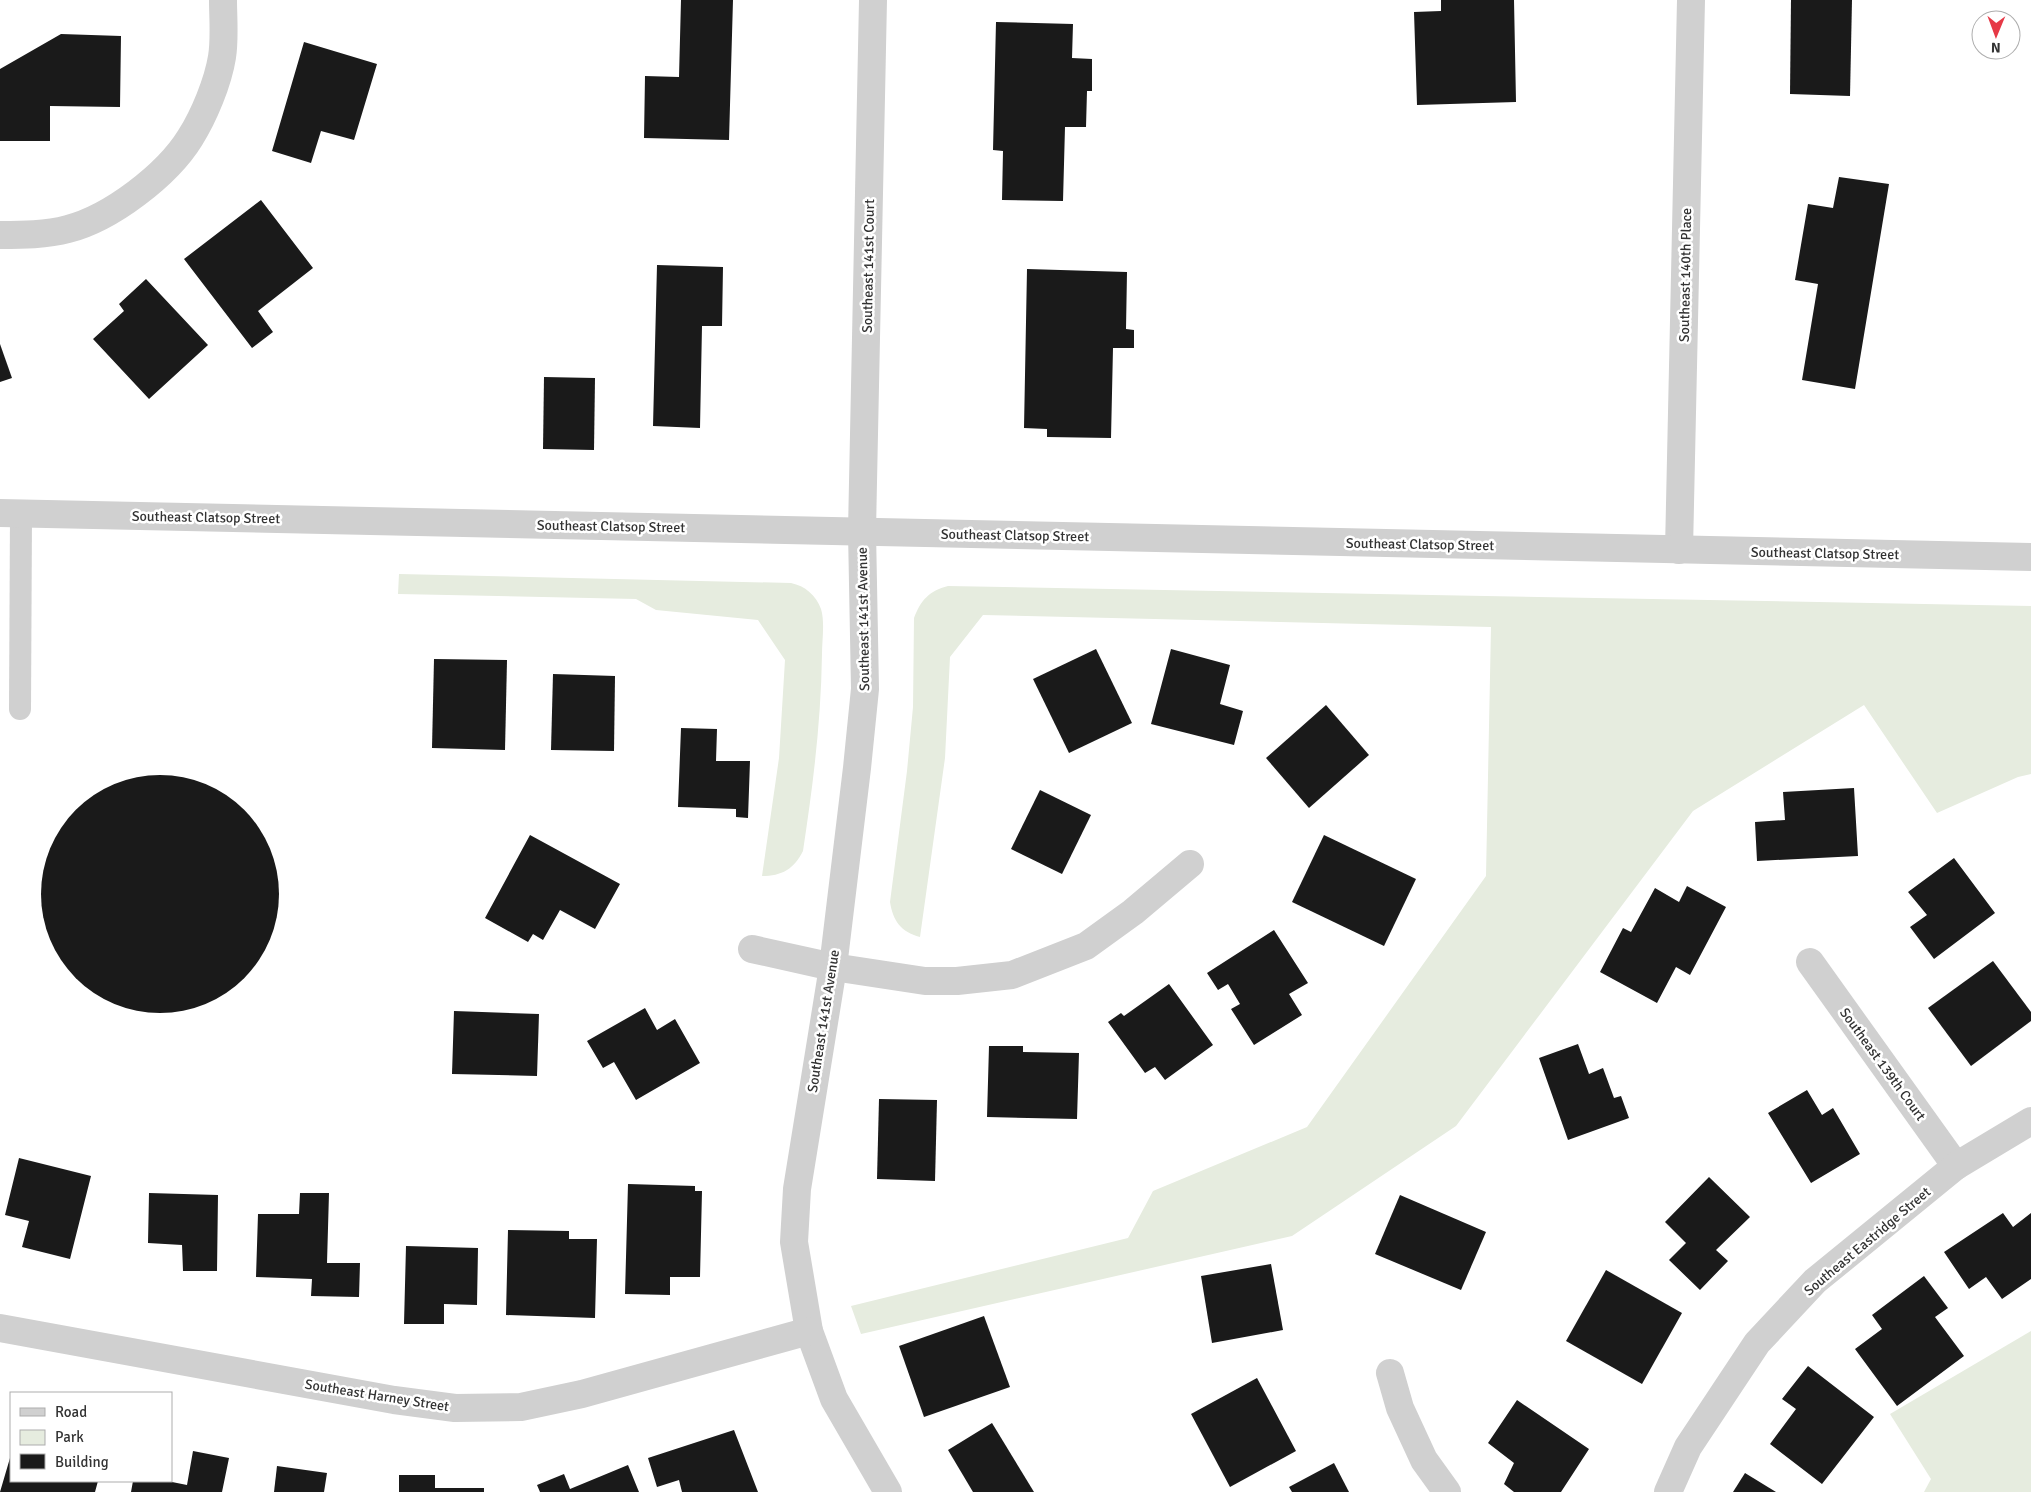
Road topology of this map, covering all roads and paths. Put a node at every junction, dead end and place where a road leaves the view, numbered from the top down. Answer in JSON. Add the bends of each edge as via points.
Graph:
{"nodes":[{"id":1,"x":224,"y":0,"type":"edge"},
{"id":2,"x":873,"y":0,"type":"edge"},
{"id":3,"x":1691,"y":0,"type":"edge"},
{"id":4,"x":0,"y":235,"type":"edge"},
{"id":5,"x":10,"y":513,"type":"edge"},
{"id":6,"x":862,"y":531,"type":"junction"},
{"id":7,"x":1679,"y":550,"type":"junction"},
{"id":8,"x":2031,"y":557,"type":"edge"},
{"id":9,"x":20,"y":709,"type":"dead end"},
{"id":10,"x":1190,"y":864,"type":"dead end"},
{"id":11,"x":752,"y":949,"type":"dead end"},
{"id":12,"x":1810,"y":962,"type":"dead end"},
{"id":13,"x":833,"y":967,"type":"junction"},
{"id":14,"x":2031,"y":1121,"type":"edge"},
{"id":15,"x":1956,"y":1166,"type":"junction"},
{"id":16,"x":0,"y":1328,"type":"edge"},
{"id":17,"x":809,"y":1332,"type":"junction"},
{"id":18,"x":1390,"y":1373,"type":"dead end"},
{"id":19,"x":888,"y":1492,"type":"edge"},
{"id":20,"x":1447,"y":1492,"type":"edge"},
{"id":21,"x":1668,"y":1492,"type":"edge"}],
"edges":[{"from":1,"to":4,"type":"street","via":[[222,57],[211,96],[190,138],[156,178],[111,212],[68,229]]},
{"from":2,"to":6,"type":"street","name":"Southeast 141st Court"},
{"from":3,"to":7,"type":"street","name":"Southeast 140th Place"},
{"from":5,"to":6,"type":"street","name":"Southeast Clatsop Street"},
{"from":5,"to":9,"type":"lane"},
{"from":6,"to":7,"type":"street","name":"Southeast Clatsop Street"},
{"from":6,"to":13,"type":"street","name":"Southeast 141st Avenue","via":[[865,689]]},
{"from":7,"to":8,"type":"street","name":"Southeast Clatsop Street"},
{"from":10,"to":13,"type":"street","via":[[1086,946],[1012,975],[925,981]]},
{"from":11,"to":13,"type":"street"},
{"from":12,"to":15,"type":"street","name":"Southeast 139th Court"},
{"from":13,"to":17,"type":"street","name":"Southeast 141st Avenue","via":[[796,1189],[794,1242]]},
{"from":14,"to":15,"type":"street","name":"Southeast Eastridge Street"},
{"from":15,"to":21,"type":"street","name":"Southeast Eastridge Street","via":[[1815,1281],[1757,1343],[1688,1447]]},
{"from":16,"to":17,"type":"street","name":"Southeast Harney Street","via":[[394,1400],[456,1408],[521,1407],[582,1394]]},
{"from":17,"to":19,"type":"street","name":"Southeast 141st Avenue","via":[[834,1399]]},
{"from":18,"to":20,"type":"street","via":[[1400,1408],[1424,1460]]}]}
